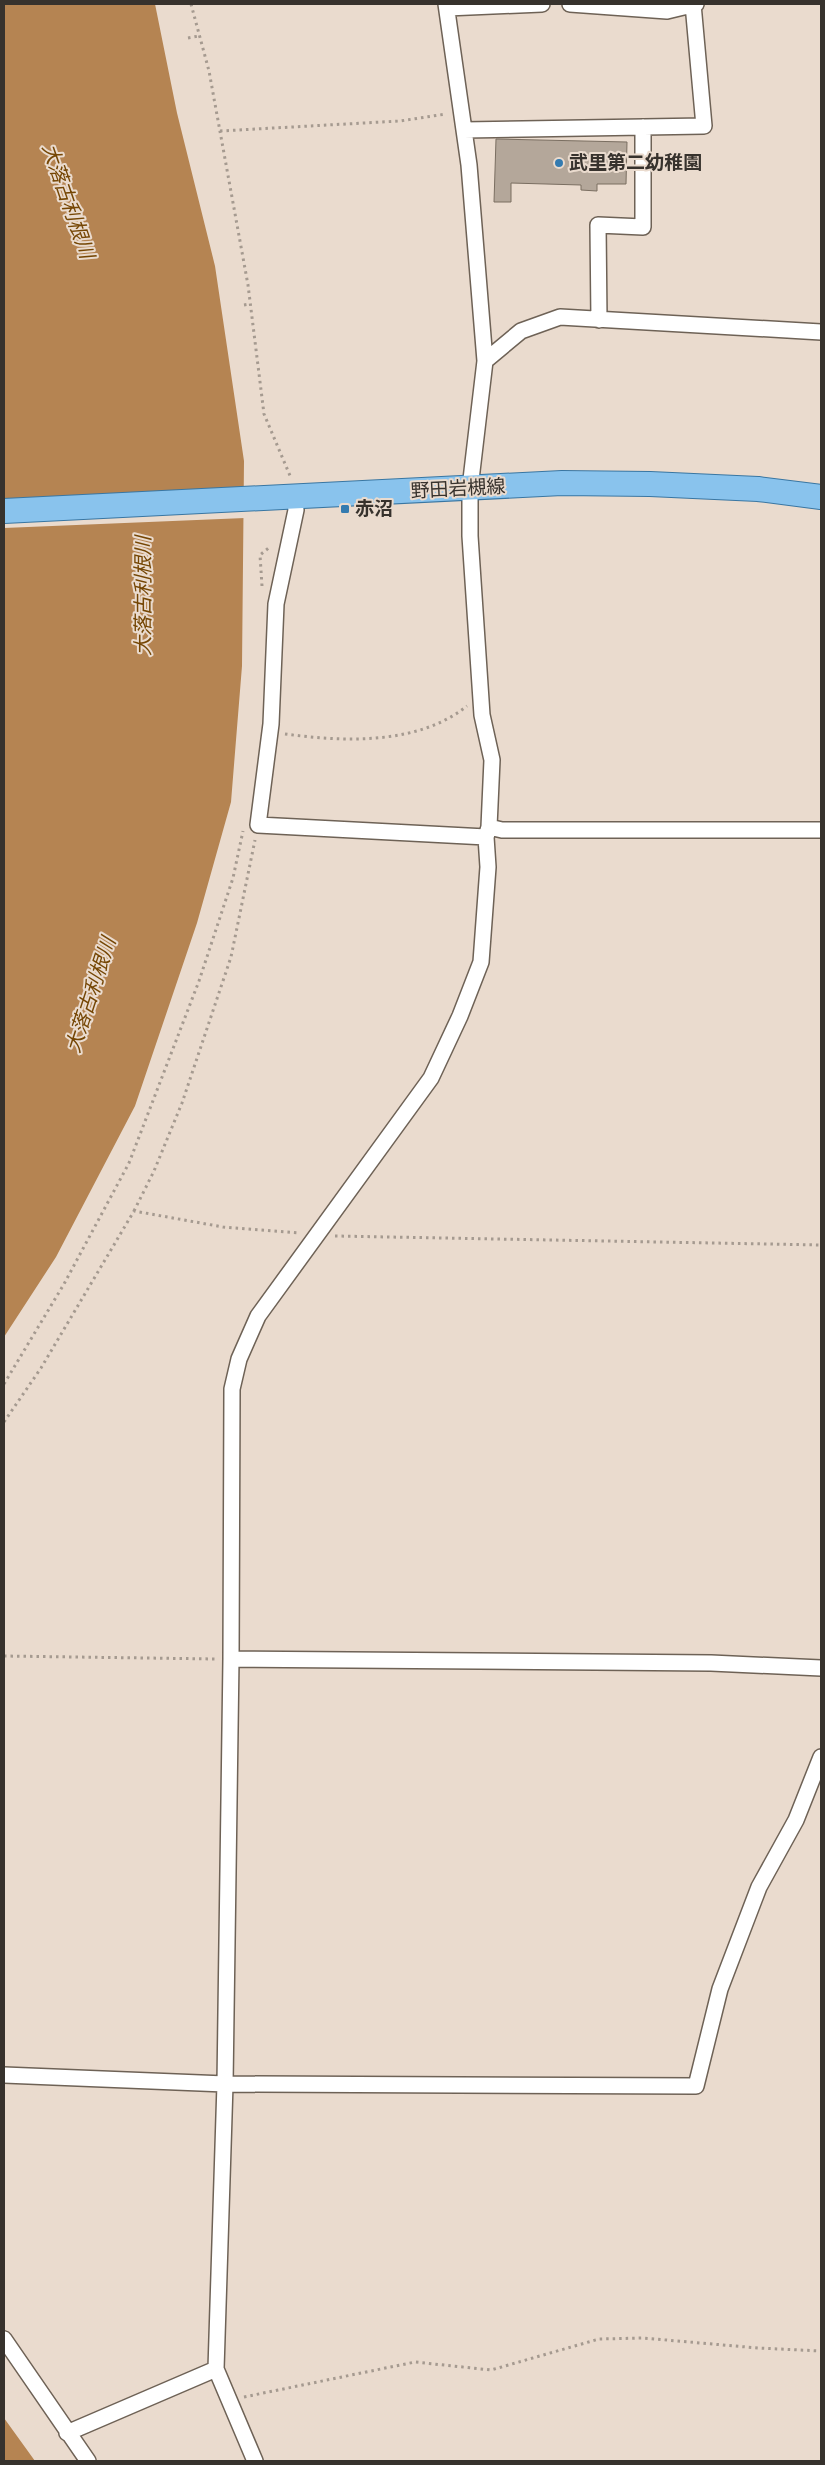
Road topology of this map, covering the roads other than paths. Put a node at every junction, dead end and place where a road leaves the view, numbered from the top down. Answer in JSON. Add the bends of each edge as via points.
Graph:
{"nodes":[{"id":1,"x":542,"y":4,"type":"edge"},
{"id":2,"x":570,"y":4,"type":"edge"},
{"id":3,"x":694,"y":4,"type":"edge"},
{"id":4,"x":447,"y":6,"type":"edge"},
{"id":5,"x":643,"y":127,"type":"junction"},
{"id":6,"x":464,"y":130,"type":"junction"},
{"id":7,"x":599,"y":320,"type":"junction"},
{"id":8,"x":821,"y":332,"type":"edge"},
{"id":9,"x":485,"y":361,"type":"junction"},
{"id":10,"x":470,"y":488,"type":"junction"},
{"id":11,"x":294,"y":496,"type":"junction"},
{"id":12,"x":821,"y":497,"type":"edge"},
{"id":13,"x":4,"y":511,"type":"edge"},
{"id":14,"x":821,"y":830,"type":"edge"},
{"id":15,"x":487,"y":832,"type":"junction"},
{"id":16,"x":232,"y":1659,"type":"junction"},
{"id":17,"x":821,"y":1668,"type":"edge"},
{"id":18,"x":821,"y":1757,"type":"edge"},
{"id":19,"x":4,"y":2075,"type":"edge"},
{"id":20,"x":225,"y":2084,"type":"junction"},
{"id":21,"x":4,"y":2340,"type":"edge"},
{"id":22,"x":216,"y":2369,"type":"junction"},
{"id":23,"x":67,"y":2433,"type":"junction"},
{"id":24,"x":88,"y":2461,"type":"edge"},
{"id":25,"x":255,"y":2461,"type":"edge"}],
"edges":[{"from":1,"to":4,"type":"street"},
{"from":2,"to":3,"type":"street","via":[[667,11]]},
{"from":3,"to":5,"type":"street","via":[[704,126]]},
{"from":4,"to":6,"type":"street"},
{"from":5,"to":6,"type":"street"},
{"from":5,"to":7,"type":"street","via":[[643,227],[598,225]]},
{"from":6,"to":9,"type":"street"},
{"from":7,"to":8,"type":"street"},
{"from":7,"to":9,"type":"street","via":[[560,318],[521,331]]},
{"from":9,"to":10,"type":"street"},
{"from":10,"to":11,"type":"main road","name":"野田岩槻線"},
{"from":10,"to":12,"type":"main road","name":"野田岩槻線","via":[[562,483],[650,484],[758,489]]},
{"from":10,"to":15,"type":"street","via":[[470,536],[482,715],[492,760]]},
{"from":11,"to":13,"type":"main road","name":"野田岩槻線"},
{"from":11,"to":15,"type":"street","via":[[296,510],[276,604],[270,733],[258,825]]},
{"from":14,"to":15,"type":"street"},
{"from":15,"to":16,"type":"street","via":[[488,867],[480,962],[460,1016],[431,1078],[258,1316],[239,1359],[232,1389]]},
{"from":16,"to":17,"type":"street","via":[[711,1663]]},
{"from":16,"to":20,"type":"street"},
{"from":18,"to":20,"type":"street","via":[[796,1820],[759,1887],[720,1988],[696,2086]]},
{"from":19,"to":20,"type":"street"},
{"from":20,"to":22,"type":"street"},
{"from":21,"to":23,"type":"street"},
{"from":22,"to":23,"type":"street"},
{"from":22,"to":25,"type":"street"},
{"from":23,"to":24,"type":"street"}]}
